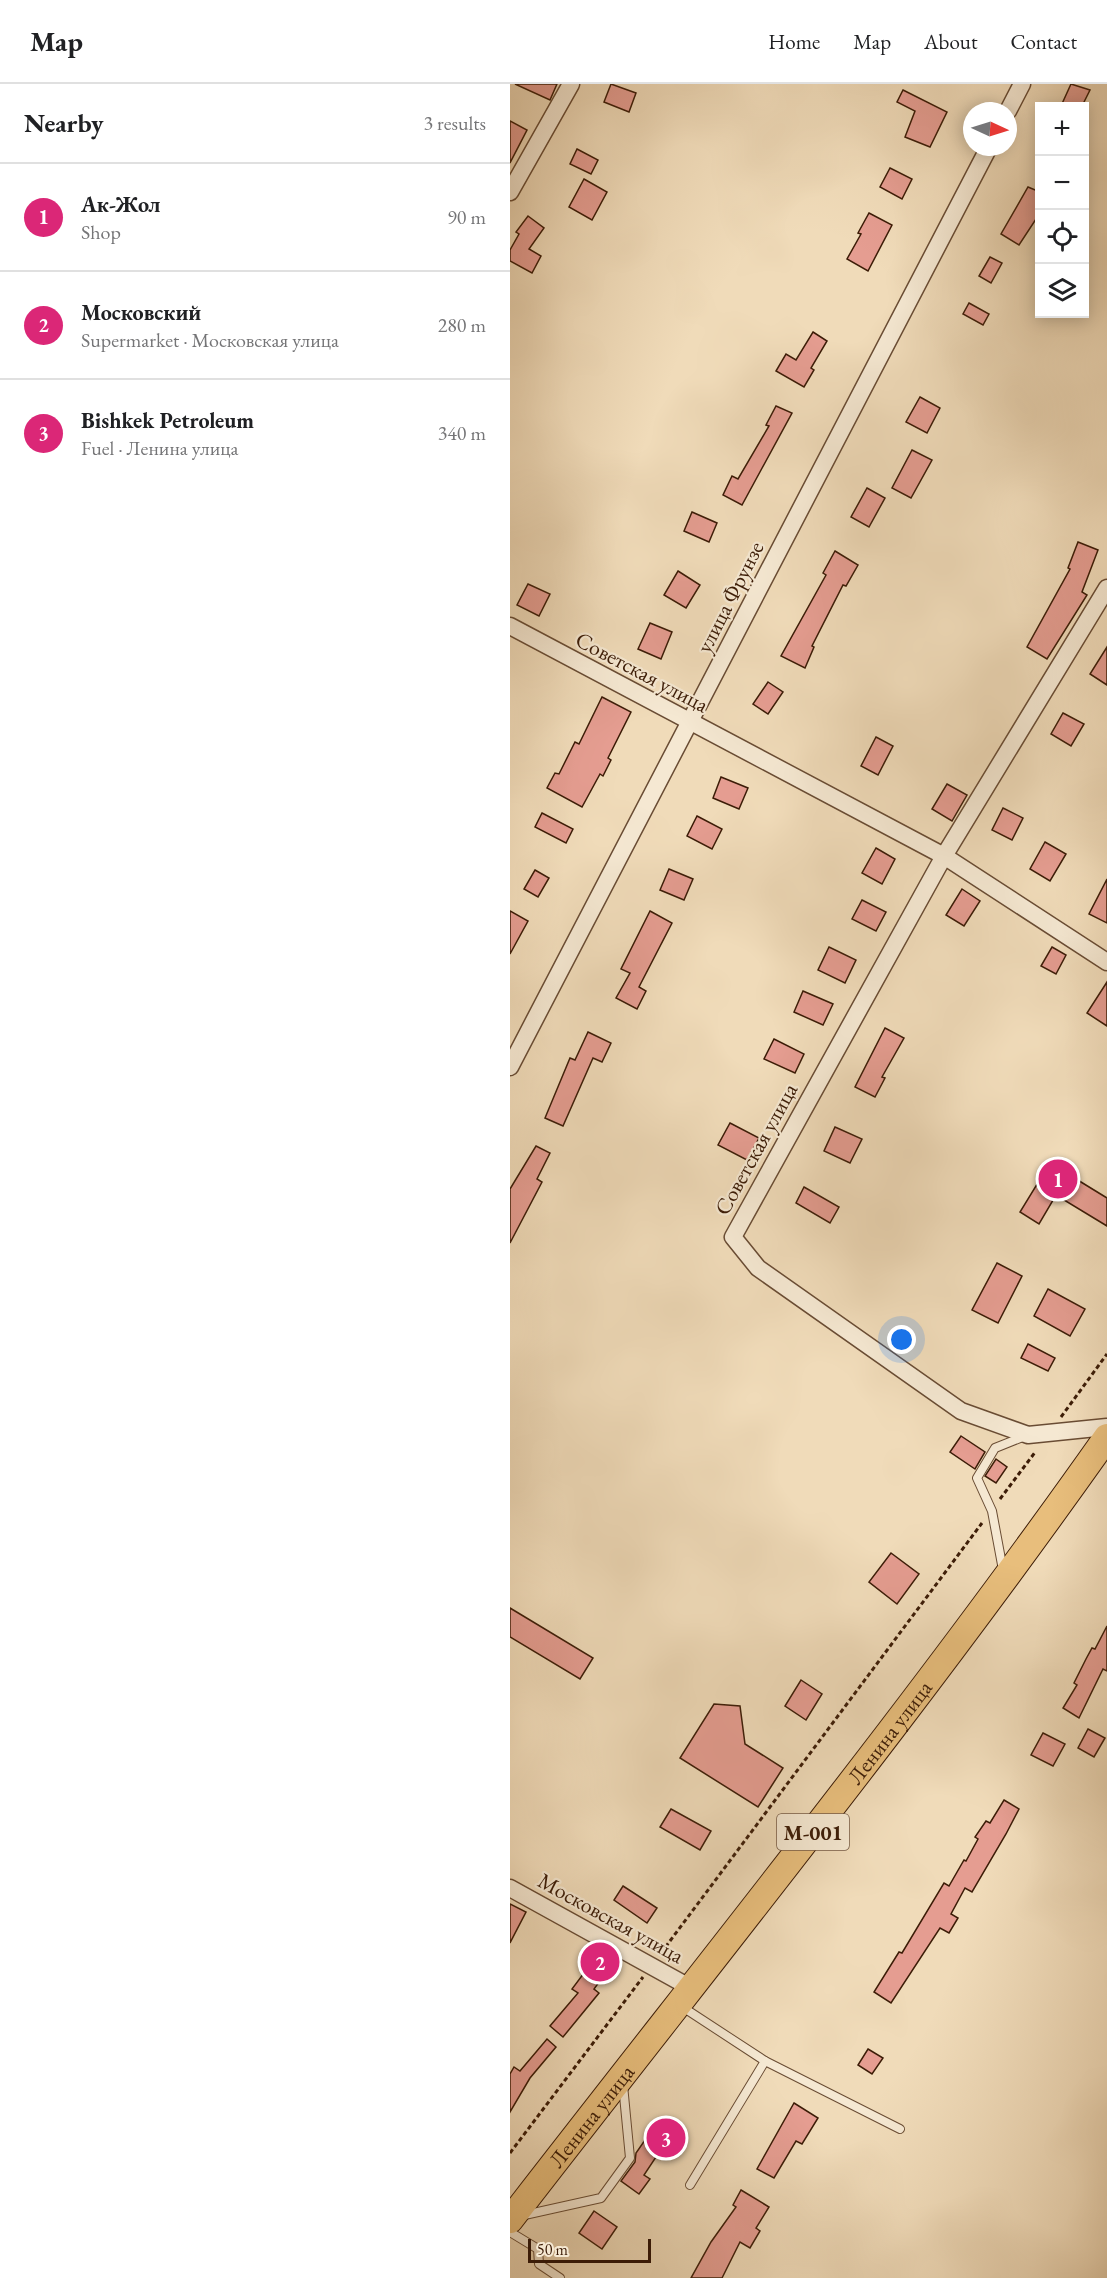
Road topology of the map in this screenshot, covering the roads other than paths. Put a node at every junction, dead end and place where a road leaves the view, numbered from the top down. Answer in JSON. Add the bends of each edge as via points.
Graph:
{"nodes":[{"id":1,"x":571,"y":84,"type":"edge"},
{"id":2,"x":1022,"y":84,"type":"edge"},
{"id":3,"x":1013,"y":102,"type":"edge"},
{"id":4,"x":984,"y":156,"type":"edge"},
{"id":5,"x":510,"y":192,"type":"edge"},
{"id":6,"x":1107,"y":588,"type":"edge"},
{"id":7,"x":510,"y":627,"type":"edge"},
{"id":8,"x":689,"y":723,"type":"junction"},
{"id":9,"x":944,"y":856,"type":"junction"},
{"id":10,"x":1107,"y":962,"type":"edge"},
{"id":11,"x":510,"y":1067,"type":"edge"},
{"id":12,"x":1107,"y":1427,"type":"edge"},
{"id":13,"x":1029,"y":1435,"type":"junction"},
{"id":14,"x":1107,"y":1437,"type":"edge"},
{"id":15,"x":1005,"y":1582,"type":"junction"},
{"id":16,"x":510,"y":1888,"type":"edge"},
{"id":17,"x":685,"y":1996,"type":"junction"},
{"id":18,"x":765,"y":2061,"type":"junction"},
{"id":19,"x":622,"y":2076,"type":"junction"},
{"id":20,"x":900,"y":2128,"type":"dead end"},
{"id":21,"x":690,"y":2184,"type":"dead end"},
{"id":22,"x":510,"y":2223,"type":"edge"},
{"id":23,"x":560,"y":2278,"type":"edge"}],
"edges":[{"from":1,"to":5,"type":"street"},
{"from":2,"to":3,"type":"street"},
{"from":4,"to":8,"type":"street","name":"улица Фрунзе"},
{"from":6,"to":9,"type":"street","name":"Советская улица"},
{"from":7,"to":8,"type":"street","name":"Советская улица"},
{"from":8,"to":9,"type":"street","name":"Советская улица"},
{"from":8,"to":11,"type":"street","name":"улица Фрунзе"},
{"from":9,"to":10,"type":"street","name":"Советская улица"},
{"from":9,"to":13,"type":"street","name":"Советская улица","via":[[733,1237],[758,1268],[961,1411]]},
{"from":12,"to":13,"type":"street","name":"Советская улица"},
{"from":13,"to":15,"type":"lane","via":[[995,1448],[977,1478],[992,1510]]},
{"from":14,"to":15,"type":"main road","name":"Ленина улица","number":"М-001"},
{"from":15,"to":17,"type":"main road","name":"Ленина улица","number":"М-001"},
{"from":16,"to":17,"type":"street","name":"Московская улица","via":[[651,1966]]},
{"from":17,"to":18,"type":"lane"},
{"from":17,"to":19,"type":"main road","name":"Ленина улица","number":"М-001"},
{"from":18,"to":20,"type":"lane"},
{"from":18,"to":21,"type":"lane"},
{"from":19,"to":22,"type":"main road","name":"Ленина улица","number":"М-001"},
{"from":19,"to":22,"type":"lane","via":[[630,2158],[601,2198]]},
{"from":22,"to":23,"type":"lane","via":[[538,2249],[539,2264]]}]}
